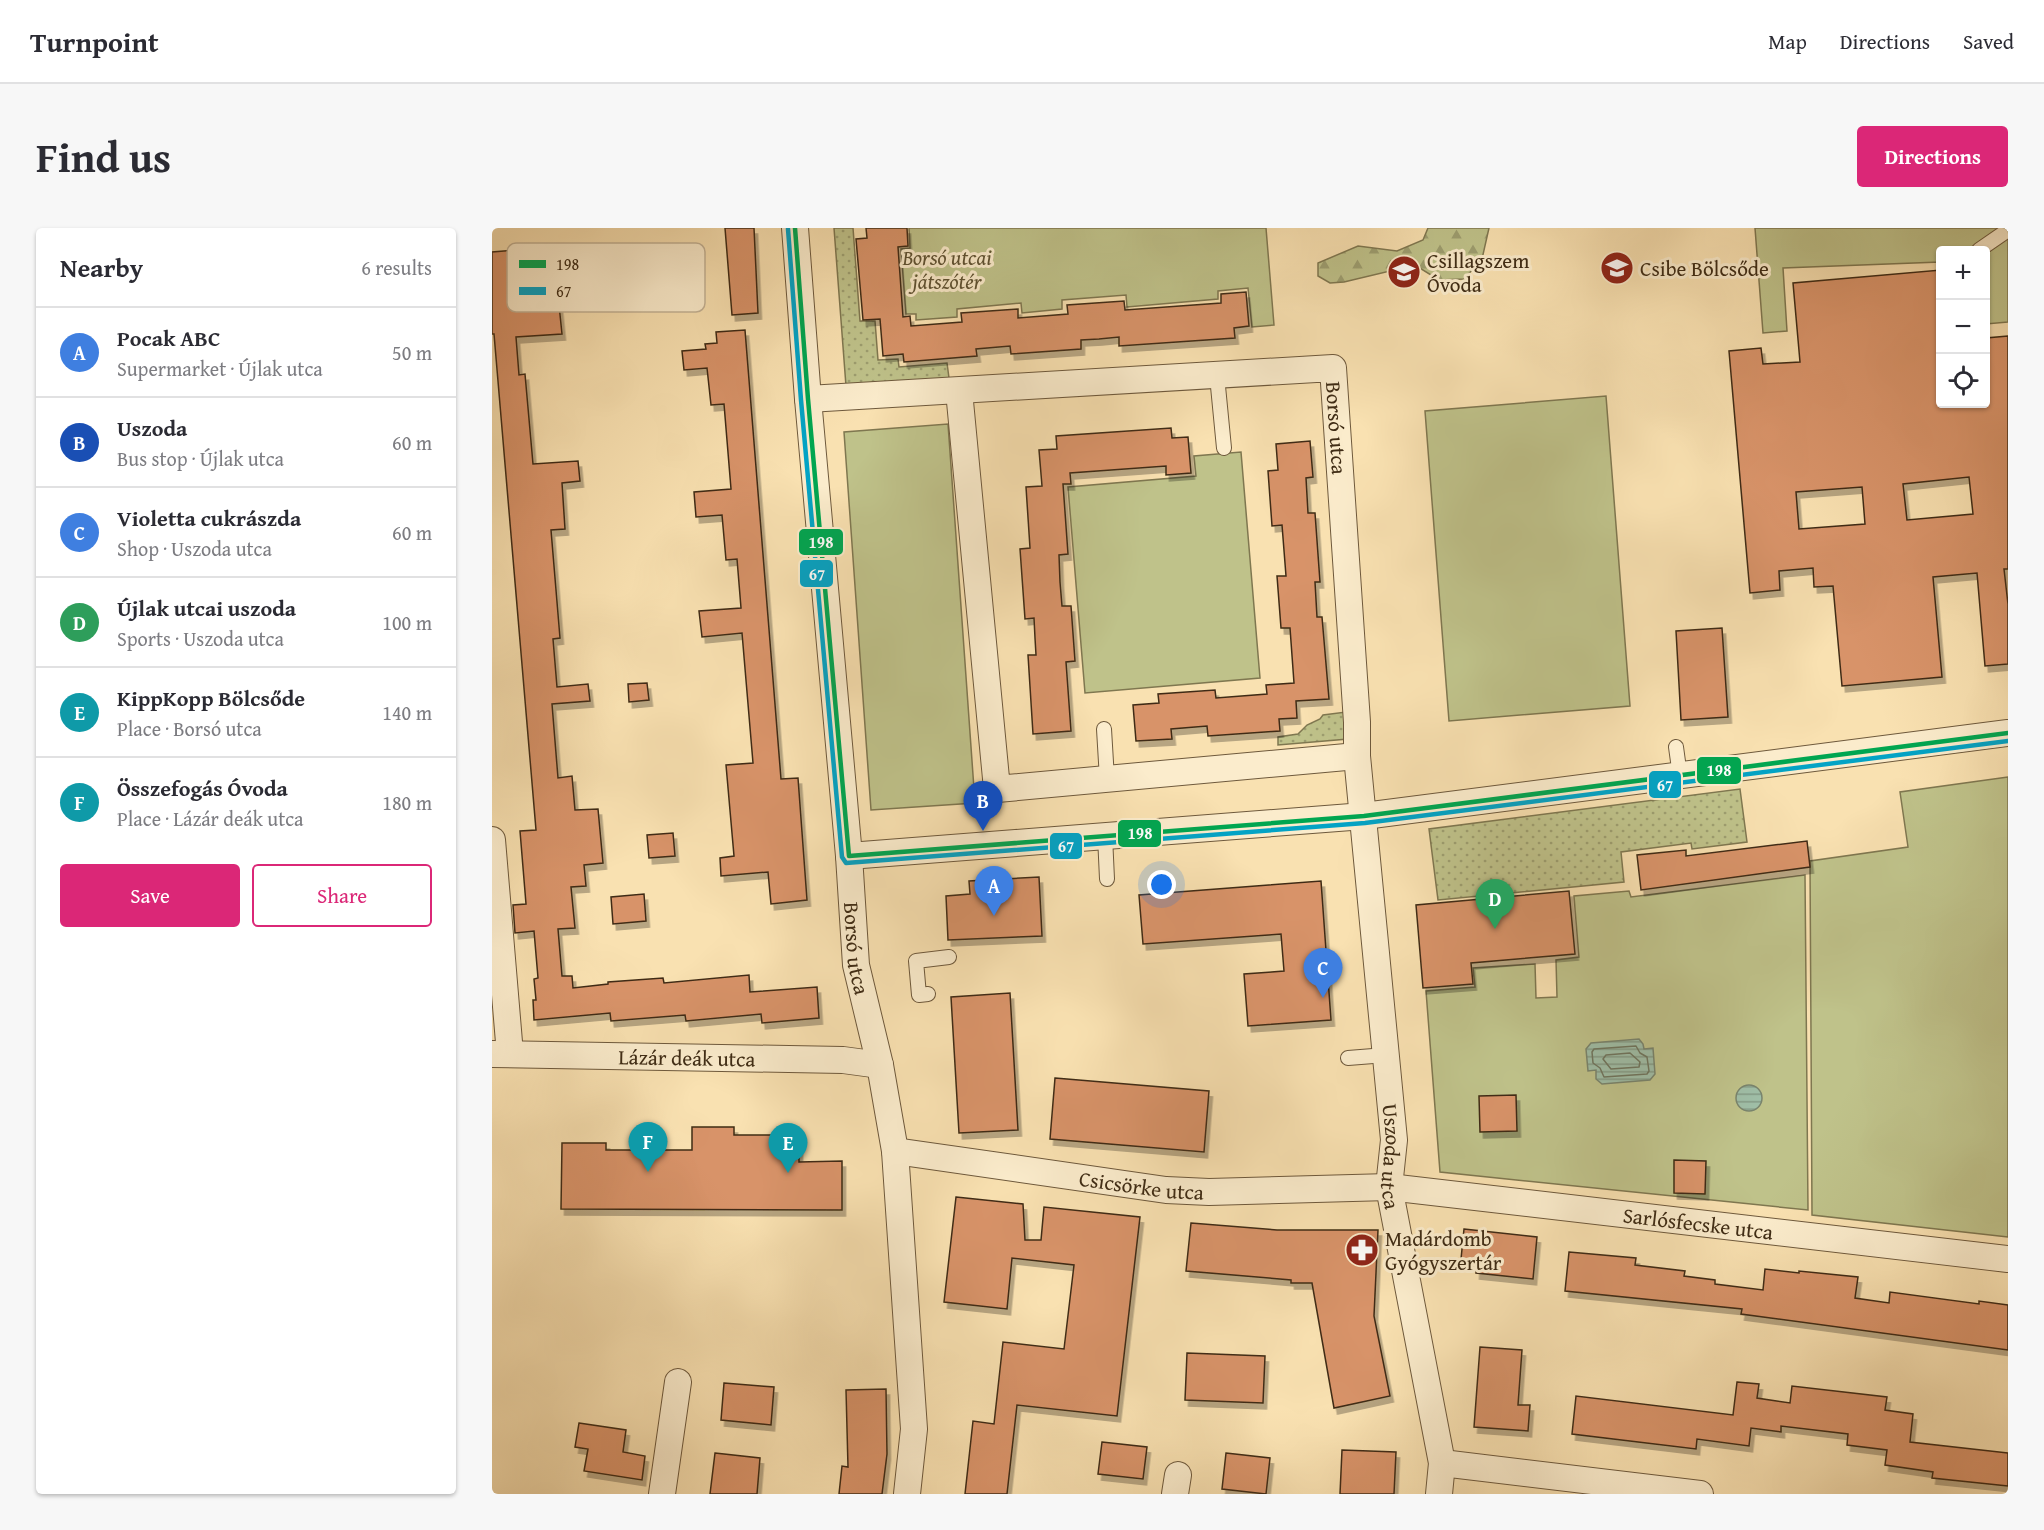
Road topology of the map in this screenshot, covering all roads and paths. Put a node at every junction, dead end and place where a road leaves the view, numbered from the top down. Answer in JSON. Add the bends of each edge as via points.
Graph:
{"nodes":[{"id":1,"x":795,"y":228,"type":"edge"},
{"id":2,"x":2008,"y":230,"type":"edge"},
{"id":3,"x":1984,"y":246,"type":"edge"},
{"id":4,"x":1217,"y":376,"type":"junction"},
{"id":5,"x":959,"y":391,"type":"junction"},
{"id":6,"x":808,"y":399,"type":"junction"},
{"id":7,"x":1224,"y":448,"type":"dead end"},
{"id":8,"x":1104,"y":729,"type":"dead end"},
{"id":9,"x":2008,"y":733,"type":"edge"},
{"id":10,"x":1676,"y":747,"type":"dead end"},
{"id":11,"x":1357,"y":756,"type":"junction"},
{"id":12,"x":1680,"y":776,"type":"junction"},
{"id":13,"x":1107,"y":779,"type":"junction"},
{"id":14,"x":1364,"y":816,"type":"junction"},
{"id":15,"x":1105,"y":836,"type":"junction"},
{"id":16,"x":492,"y":840,"type":"edge"},
{"id":17,"x":849,"y":856,"type":"junction"},
{"id":18,"x":1107,"y":879,"type":"dead end"},
{"id":19,"x":949,"y":957,"type":"dead end"},
{"id":20,"x":928,"y":994,"type":"dead end"},
{"id":21,"x":501,"y":1054,"type":"edge"},
{"id":22,"x":1386,"y":1055,"type":"junction"},
{"id":23,"x":1348,"y":1058,"type":"dead end"},
{"id":24,"x":880,"y":1065,"type":"junction"},
{"id":25,"x":895,"y":1150,"type":"junction"},
{"id":26,"x":1389,"y":1187,"type":"junction"},
{"id":27,"x":2008,"y":1258,"type":"edge"},
{"id":28,"x":678,"y":1382,"type":"dead end"},
{"id":29,"x":1442,"y":1463,"type":"junction"},
{"id":30,"x":662,"y":1494,"type":"edge"},
{"id":31,"x":907,"y":1494,"type":"edge"},
{"id":32,"x":1439,"y":1494,"type":"edge"},
{"id":33,"x":1700,"y":1494,"type":"edge"}],
"edges":[{"from":1,"to":6,"type":"street","name":"Borsó utca"},
{"from":2,"to":3,"type":"lane"},
{"from":4,"to":5,"type":"street","name":"Borsó utca"},
{"from":4,"to":7,"type":"lane"},
{"from":4,"to":11,"type":"street","name":"Borsó utca","via":[[1333,368]]},
{"from":5,"to":6,"type":"street","name":"Borsó utca"},
{"from":5,"to":13,"type":"street","via":[[997,789]]},
{"from":6,"to":17,"type":"street","name":"Borsó utca"},
{"from":8,"to":13,"type":"lane"},
{"from":9,"to":12,"type":"street"},
{"from":10,"to":12,"type":"lane"},
{"from":11,"to":13,"type":"street"},
{"from":11,"to":14,"type":"street","name":"Borsó utca"},
{"from":12,"to":14,"type":"street"},
{"from":14,"to":15,"type":"street"},
{"from":14,"to":22,"type":"street","name":"Uszoda utca"},
{"from":15,"to":17,"type":"street"},
{"from":15,"to":18,"type":"lane"},
{"from":16,"to":21,"type":"street"},
{"from":17,"to":24,"type":"street","name":"Borsó utca","via":[[856,965]]},
{"from":19,"to":20,"type":"lane","via":[[916,961],[919,995]]},
{"from":21,"to":24,"type":"street","name":"Lázár deák utca","via":[[843,1060]]},
{"from":22,"to":23,"type":"lane"},
{"from":22,"to":26,"type":"street","name":"Uszoda utca","via":[[1394,1140]]},
{"from":24,"to":25,"type":"street","name":"Borsó utca"},
{"from":25,"to":26,"type":"street","name":"Csicsörke utca","via":[[1166,1190],[1209,1184]]},
{"from":25,"to":31,"type":"street","name":"Borsó utca","via":[[914,1429]]},
{"from":26,"to":27,"type":"street","name":"Sarlósfecske utca"},
{"from":26,"to":29,"type":"street","name":"Uszoda utca"},
{"from":28,"to":30,"type":"street"},
{"from":29,"to":32,"type":"street","name":"Uszoda utca"},
{"from":29,"to":33,"type":"street"}]}
